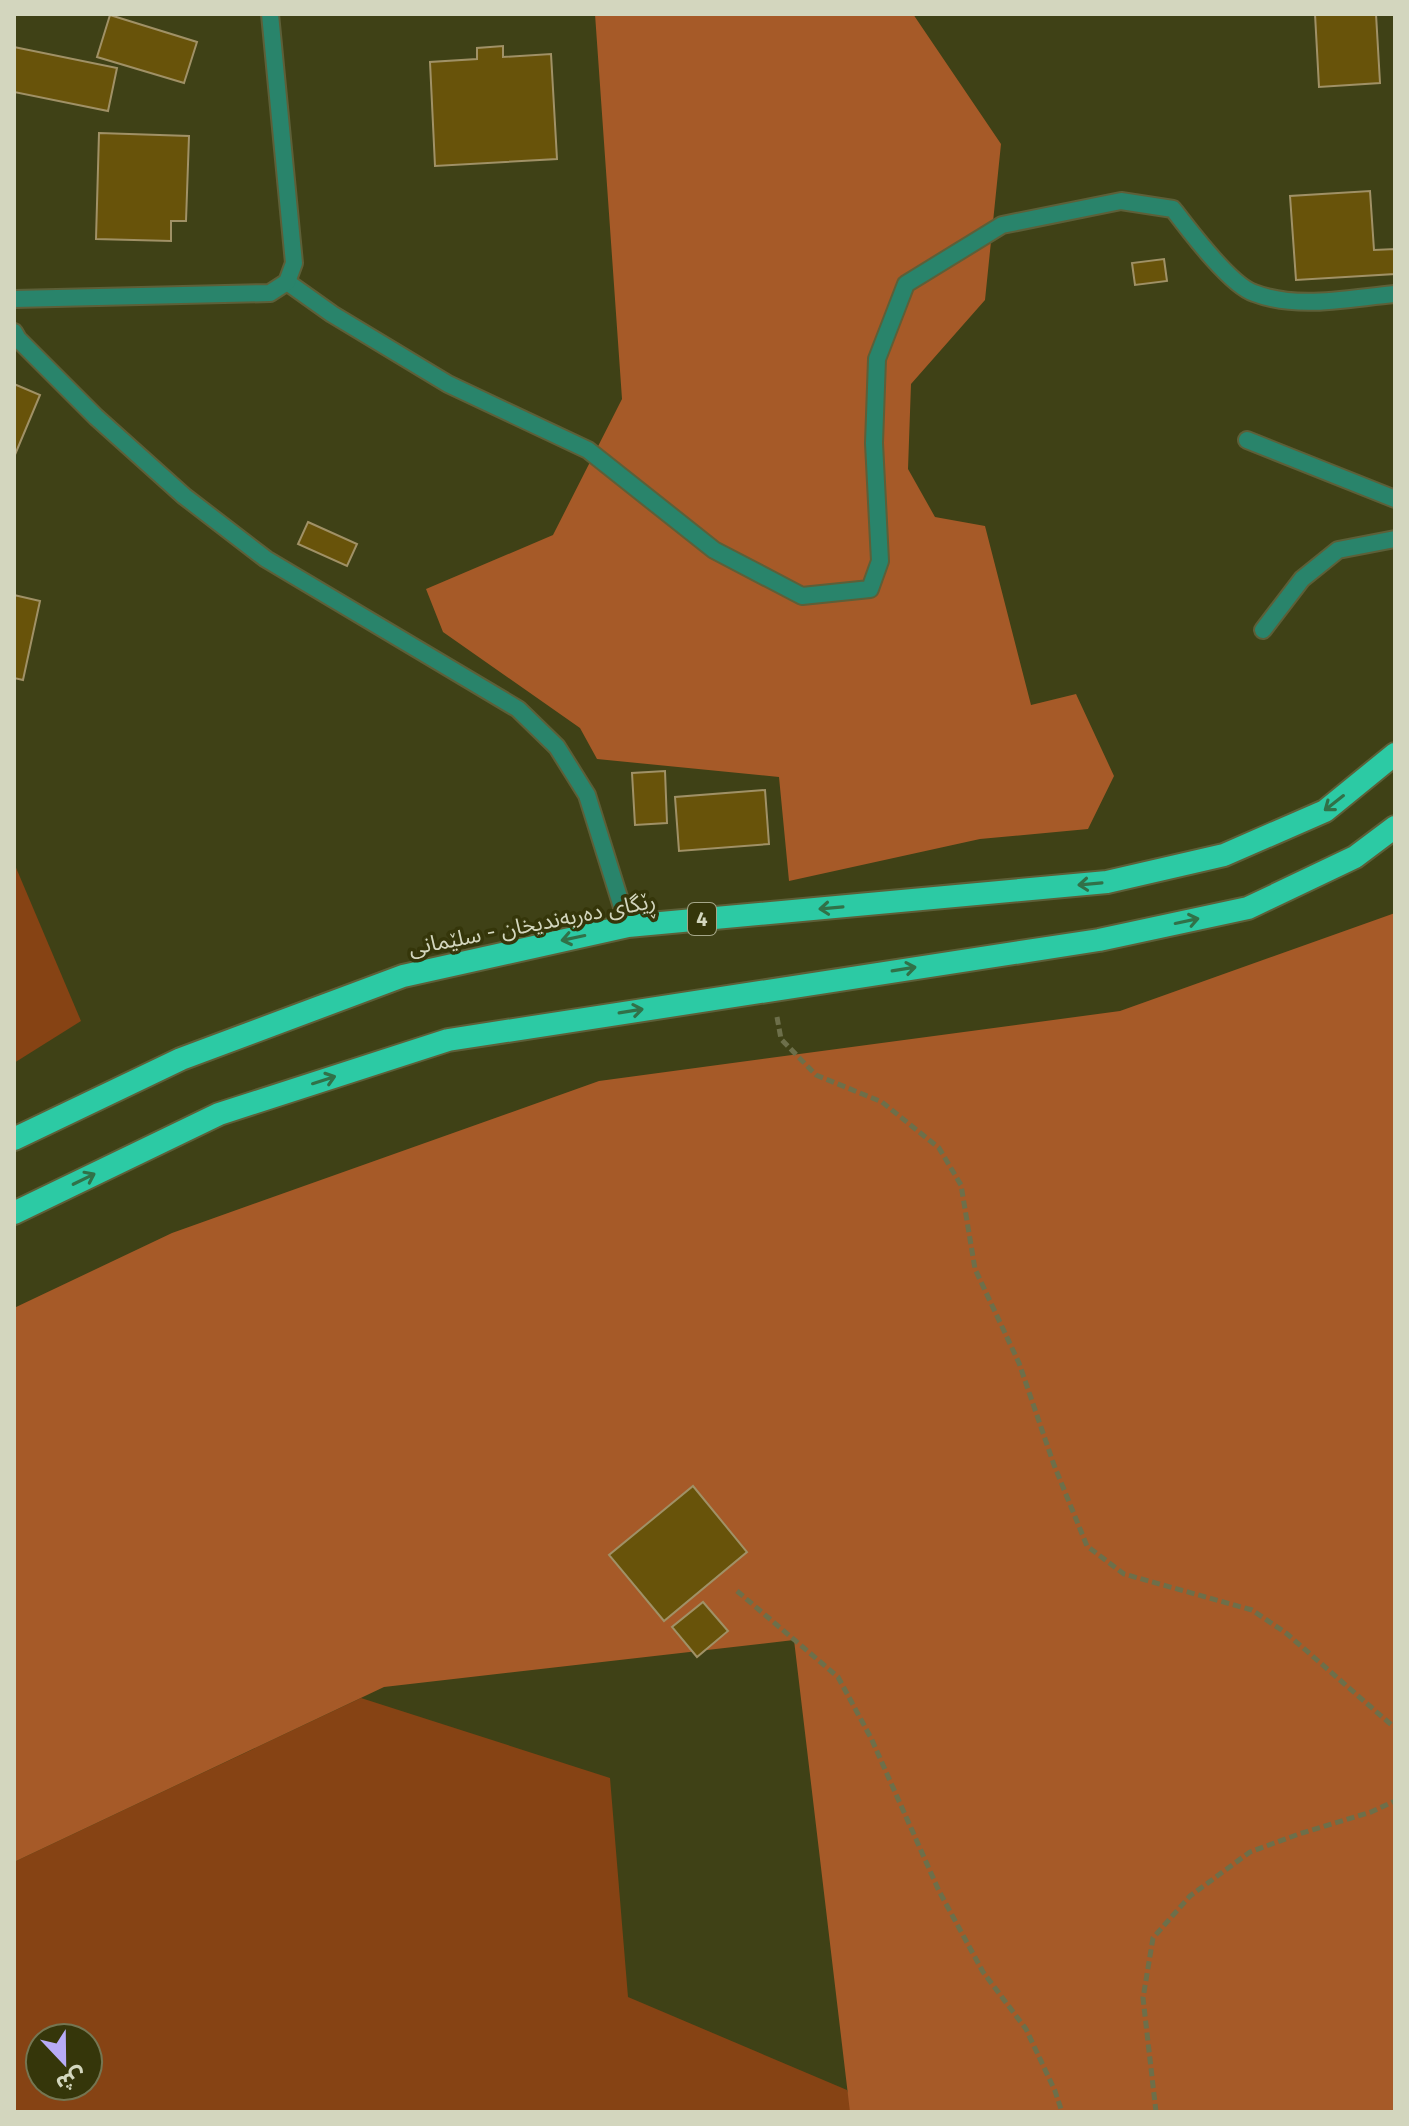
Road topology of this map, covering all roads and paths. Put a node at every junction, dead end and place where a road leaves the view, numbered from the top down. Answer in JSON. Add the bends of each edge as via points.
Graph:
{"nodes":[{"id":1,"x":270,"y":14,"type":"edge"},
{"id":2,"x":287,"y":282,"type":"junction"},
{"id":3,"x":1395,"y":294,"type":"edge"},
{"id":4,"x":14,"y":299,"type":"edge"},
{"id":5,"x":14,"y":332,"type":"edge"},
{"id":6,"x":1247,"y":440,"type":"dead end"},
{"id":7,"x":1395,"y":499,"type":"edge"},
{"id":8,"x":1395,"y":539,"type":"edge"},
{"id":9,"x":1263,"y":630,"type":"dead end"},
{"id":10,"x":1395,"y":754,"type":"edge"},
{"id":11,"x":1395,"y":827,"type":"edge"},
{"id":12,"x":628,"y":926,"type":"junction"},
{"id":13,"x":771,"y":989,"type":"junction"},
{"id":14,"x":14,"y":1139,"type":"edge"},
{"id":15,"x":14,"y":1213,"type":"edge"},
{"id":16,"x":737,"y":1591,"type":"dead end"},
{"id":17,"x":1395,"y":1728,"type":"edge"},
{"id":18,"x":1395,"y":1801,"type":"edge"},
{"id":19,"x":1062,"y":2112,"type":"edge"},
{"id":20,"x":1156,"y":2112,"type":"edge"}],
"edges":[{"from":1,"to":2,"type":"street","via":[[294,263]]},
{"from":2,"to":3,"type":"street","via":[[448,384],[588,450],[714,550],[802,596],[870,589],[880,561],[874,443],[877,359],[906,284],[1002,225],[1121,201],[1173,209],[1207,253],[1251,293],[1297,303]]},
{"from":2,"to":4,"type":"street","via":[[270,293]]},
{"from":5,"to":12,"type":"street","via":[[96,417],[184,496],[266,559],[518,709],[557,747],[587,795]]},
{"from":6,"to":7,"type":"street"},
{"from":8,"to":9,"type":"street","via":[[1338,550],[1302,579]]},
{"from":10,"to":12,"type":"highway","name":"ڕێگای دەربەندیخان - سلێمانی","number":"4","one_way":true,"via":[[1325,811],[1224,855],[1122,879]]},
{"from":13,"to":11,"type":"highway","one_way":true,"via":[[1099,940],[1248,908],[1355,857]]},
{"from":12,"to":14,"type":"highway","name":"ڕێگای دەربەندیخان - سلێمانی","number":"4","one_way":true,"via":[[403,976],[181,1059]]},
{"from":15,"to":13,"type":"highway","one_way":true,"via":[[219,1114],[448,1040]]},
{"from":13,"to":17,"type":"path","via":[[781,1039],[816,1075],[882,1102],[916,1129],[939,1148],[961,1185],[975,1269],[1019,1363],[1087,1546],[1124,1574],[1252,1610]]},
{"from":16,"to":19,"type":"path","via":[[838,1677],[939,1891],[983,1972],[1026,2029]]},
{"from":18,"to":20,"type":"path","via":[[1250,1852],[1190,1896],[1153,1938],[1143,1998]]}]}
